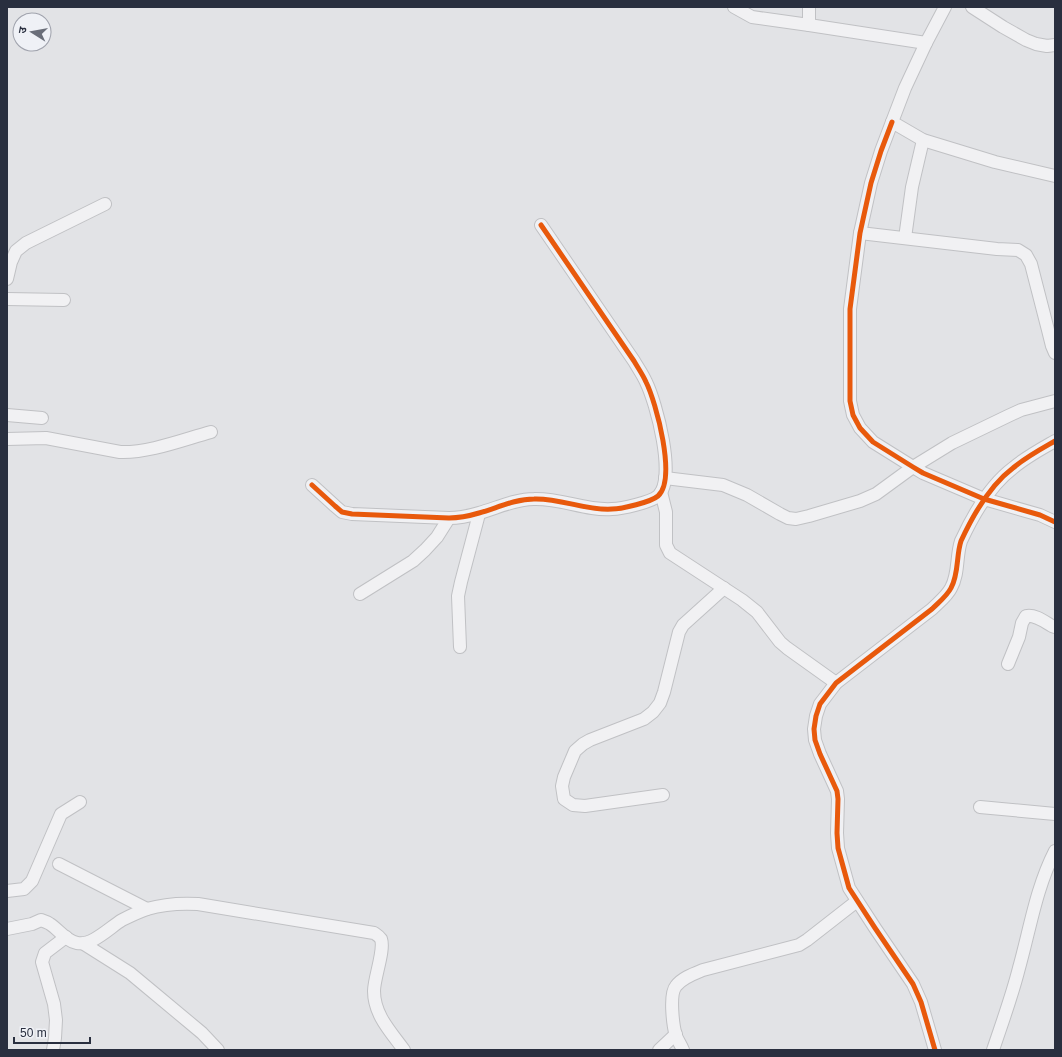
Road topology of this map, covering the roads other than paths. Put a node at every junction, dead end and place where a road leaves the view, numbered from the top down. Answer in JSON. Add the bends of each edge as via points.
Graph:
{"nodes":[{"id":1,"x":734,"y":7,"type":"edge"},
{"id":2,"x":809,"y":7,"type":"edge"},
{"id":3,"x":945,"y":7,"type":"edge"},
{"id":4,"x":972,"y":7,"type":"edge"},
{"id":5,"x":808,"y":24,"type":"junction"},
{"id":6,"x":926,"y":43,"type":"junction"},
{"id":7,"x":1055,"y":45,"type":"edge"},
{"id":8,"x":892,"y":122,"type":"junction"},
{"id":9,"x":923,"y":140,"type":"junction"},
{"id":10,"x":1055,"y":176,"type":"edge"},
{"id":11,"x":105,"y":204,"type":"dead end"},
{"id":12,"x":541,"y":224,"type":"dead end"},
{"id":13,"x":860,"y":233,"type":"junction"},
{"id":14,"x":905,"y":238,"type":"junction"},
{"id":15,"x":7,"y":279,"type":"edge"},
{"id":16,"x":7,"y":299,"type":"edge"},
{"id":17,"x":64,"y":300,"type":"dead end"},
{"id":18,"x":1055,"y":353,"type":"edge"},
{"id":19,"x":1055,"y":401,"type":"edge"},
{"id":20,"x":7,"y":415,"type":"edge"},
{"id":21,"x":42,"y":418,"type":"dead end"},
{"id":22,"x":211,"y":432,"type":"dead end"},
{"id":23,"x":7,"y":439,"type":"edge"},
{"id":24,"x":1055,"y":441,"type":"edge"},
{"id":25,"x":913,"y":467,"type":"junction"},
{"id":26,"x":665,"y":478,"type":"junction"},
{"id":27,"x":312,"y":485,"type":"dead end"},
{"id":28,"x":661,"y":492,"type":"junction"},
{"id":29,"x":984,"y":499,"type":"junction"},
{"id":30,"x":478,"y":514,"type":"junction"},
{"id":31,"x":449,"y":518,"type":"junction"},
{"id":32,"x":1055,"y":522,"type":"edge"},
{"id":33,"x":724,"y":588,"type":"junction"},
{"id":34,"x":360,"y":594,"type":"dead end"},
{"id":35,"x":1055,"y":627,"type":"edge"},
{"id":36,"x":460,"y":647,"type":"dead end"},
{"id":37,"x":1008,"y":664,"type":"dead end"},
{"id":38,"x":836,"y":683,"type":"junction"},
{"id":39,"x":663,"y":795,"type":"dead end"},
{"id":40,"x":80,"y":802,"type":"dead end"},
{"id":41,"x":980,"y":807,"type":"dead end"},
{"id":42,"x":1055,"y":814,"type":"edge"},
{"id":43,"x":1055,"y":851,"type":"edge"},
{"id":44,"x":59,"y":864,"type":"dead end"},
{"id":45,"x":7,"y":891,"type":"edge"},
{"id":46,"x":857,"y":901,"type":"junction"},
{"id":47,"x":146,"y":909,"type":"junction"},
{"id":48,"x":7,"y":929,"type":"edge"},
{"id":49,"x":66,"y":937,"type":"junction"},
{"id":50,"x":84,"y":944,"type":"junction"},
{"id":51,"x":676,"y":1034,"type":"junction"},
{"id":52,"x":53,"y":1050,"type":"edge"},
{"id":53,"x":218,"y":1050,"type":"edge"},
{"id":54,"x":404,"y":1050,"type":"edge"},
{"id":55,"x":659,"y":1050,"type":"edge"},
{"id":56,"x":683,"y":1050,"type":"edge"},
{"id":57,"x":934,"y":1050,"type":"edge"},
{"id":58,"x":993,"y":1050,"type":"edge"}],
"edges":[{"from":1,"to":5,"type":"street","via":[[752,17]]},
{"from":2,"to":5,"type":"street"},
{"from":3,"to":6,"type":"street"},
{"from":4,"to":7,"type":"street","via":[[1026,40],[1047,46]]},
{"from":5,"to":6,"type":"street"},
{"from":6,"to":8,"type":"street"},
{"from":8,"to":9,"type":"street"},
{"from":8,"to":13,"type":"street","via":[[870,183]]},
{"from":9,"to":10,"type":"street","via":[[995,162]]},
{"from":9,"to":14,"type":"street","via":[[912,187]]},
{"from":11,"to":15,"type":"street","via":[[26,243],[16,251]]},
{"from":12,"to":26,"type":"street","via":[[646,382],[661,430]]},
{"from":13,"to":14,"type":"street"},
{"from":13,"to":25,"type":"street","via":[[850,310],[850,401],[853,415],[860,428],[873,442]]},
{"from":14,"to":18,"type":"street","via":[[1018,250],[1026,255],[1031,264]]},
{"from":16,"to":17,"type":"street"},
{"from":19,"to":25,"type":"street","via":[[1021,410],[988,424],[952,442]]},
{"from":20,"to":21,"type":"street"},
{"from":22,"to":23,"type":"street","via":[[132,452],[46,438]]},
{"from":24,"to":29,"type":"street","via":[[1012,468]]},
{"from":25,"to":26,"type":"street","via":[[876,494],[860,501],[796,518],[788,518],[723,485]]},
{"from":25,"to":29,"type":"street"},
{"from":26,"to":28,"type":"street"},
{"from":27,"to":31,"type":"street","via":[[342,512]]},
{"from":28,"to":30,"type":"street","via":[[648,501],[614,509],[601,510],[542,498],[507,503]]},
{"from":28,"to":33,"type":"street","via":[[666,512],[667,550]]},
{"from":29,"to":32,"type":"street","via":[[1040,515]]},
{"from":29,"to":38,"type":"street","via":[[961,541],[955,578],[946,595],[932,609]]},
{"from":30,"to":31,"type":"street"},
{"from":30,"to":36,"type":"street","via":[[458,596]]},
{"from":31,"to":34,"type":"street","via":[[437,537],[413,561]]},
{"from":33,"to":38,"type":"street","via":[[757,612],[787,648]]},
{"from":33,"to":39,"type":"street","via":[[683,625],[664,692],[653,712],[644,719],[583,744],[575,751],[562,786],[564,799],[573,805],[585,806]]},
{"from":35,"to":37,"type":"street","via":[[1030,615],[1026,616]]},
{"from":38,"to":46,"type":"street","via":[[820,704],[814,729],[815,740],[836,791],[838,848],[849,888]]},
{"from":40,"to":45,"type":"street","via":[[61,814],[32,881],[24,889]]},
{"from":41,"to":42,"type":"street"},
{"from":43,"to":58,"type":"street","via":[[1042,882],[1019,970]]},
{"from":44,"to":47,"type":"street"},
{"from":46,"to":51,"type":"street","via":[[799,945],[703,970],[683,980],[674,987],[672,996]]},
{"from":46,"to":57,"type":"street","via":[[913,984],[921,1002]]},
{"from":47,"to":50,"type":"street"},
{"from":47,"to":54,"type":"street","via":[[178,903],[198,904],[374,933],[381,941],[374,991],[376,1006],[382,1020]]},
{"from":48,"to":49,"type":"street","via":[[41,920],[49,923]]},
{"from":49,"to":50,"type":"street","via":[[75,943]]},
{"from":49,"to":52,"type":"street","via":[[45,953],[42,962],[54,1004],[56,1020]]},
{"from":50,"to":53,"type":"street","via":[[130,973],[202,1033]]},
{"from":51,"to":55,"type":"street"},
{"from":51,"to":56,"type":"street"}]}
